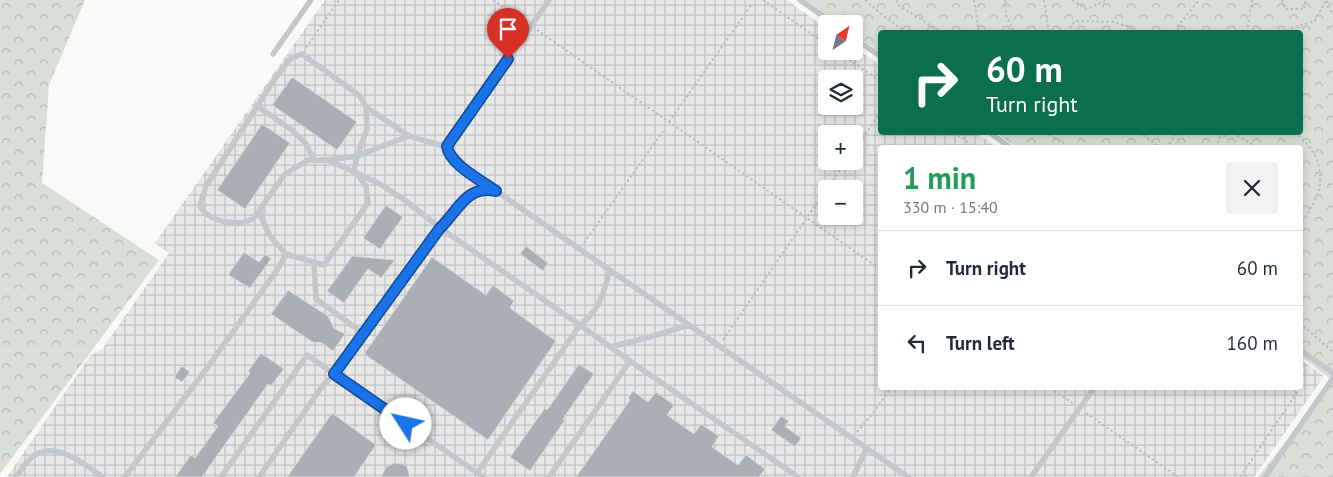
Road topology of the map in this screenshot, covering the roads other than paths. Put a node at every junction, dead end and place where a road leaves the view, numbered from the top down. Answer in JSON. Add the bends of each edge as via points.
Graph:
{"nodes":[{"id":1,"x":311,"y":0,"type":"edge"},
{"id":2,"x":549,"y":0,"type":"edge"},
{"id":3,"x":800,"y":0,"type":"edge"},
{"id":4,"x":821,"y":15,"type":"edge"},
{"id":5,"x":863,"y":44,"type":"edge"},
{"id":6,"x":273,"y":54,"type":"dead end"},
{"id":7,"x":878,"y":55,"type":"edge"},
{"id":8,"x":257,"y":106,"type":"junction"},
{"id":9,"x":366,"y":107,"type":"junction"},
{"id":10,"x":993,"y":135,"type":"edge"},
{"id":11,"x":409,"y":136,"type":"junction"},
{"id":12,"x":1007,"y":145,"type":"edge"},
{"id":13,"x":447,"y":146,"type":"junction"},
{"id":14,"x":357,"y":156,"type":"junction"},
{"id":15,"x":314,"y":160,"type":"junction"},
{"id":16,"x":328,"y":160,"type":"junction"},
{"id":17,"x":354,"y":170,"type":"junction"},
{"id":18,"x":496,"y":191,"type":"junction"},
{"id":19,"x":261,"y":207,"type":"junction"},
{"id":20,"x":440,"y":228,"type":"junction"},
{"id":21,"x":286,"y":254,"type":"junction"},
{"id":22,"x":314,"y":262,"type":"junction"},
{"id":23,"x":610,"y":270,"type":"junction"},
{"id":24,"x":688,"y":325,"type":"junction"},
{"id":25,"x":580,"y":326,"type":"junction"},
{"id":26,"x":364,"y":334,"type":"junction"},
{"id":27,"x":610,"y":347,"type":"junction"},
{"id":28,"x":1303,"y":352,"type":"edge"},
{"id":29,"x":630,"y":361,"type":"junction"},
{"id":30,"x":1333,"y":373,"type":"edge"},
{"id":31,"x":334,"y":374,"type":"junction"},
{"id":32,"x":1333,"y":378,"type":"edge"},
{"id":33,"x":1092,"y":390,"type":"edge"},
{"id":34,"x":867,"y":448,"type":"junction"},
{"id":35,"x":480,"y":475,"type":"edge"},
{"id":36,"x":224,"y":476,"type":"edge"},
{"id":37,"x":16,"y":477,"type":"edge"},
{"id":38,"x":103,"y":477,"type":"edge"},
{"id":39,"x":125,"y":477,"type":"edge"},
{"id":40,"x":260,"y":477,"type":"edge"},
{"id":41,"x":549,"y":477,"type":"edge"},
{"id":42,"x":798,"y":477,"type":"edge"},
{"id":43,"x":853,"y":477,"type":"edge"},
{"id":44,"x":908,"y":477,"type":"edge"},
{"id":45,"x":1031,"y":477,"type":"edge"},
{"id":46,"x":1266,"y":477,"type":"edge"}],
"edges":[{"from":1,"to":6,"type":"lane"},
{"from":2,"to":13,"type":"lane"},
{"from":3,"to":4,"type":"lane"},
{"from":5,"to":7,"type":"lane"},
{"from":8,"to":9,"type":"lane","via":[[290,59],[302,54],[360,96]]},
{"from":8,"to":15,"type":"lane","via":[[292,130],[306,144]]},
{"from":8,"to":19,"type":"lane","via":[[206,186],[200,206],[213,218],[240,224],[253,219]]},
{"from":9,"to":11,"type":"lane"},
{"from":9,"to":14,"type":"lane","via":[[367,129]]},
{"from":10,"to":12,"type":"lane"},
{"from":11,"to":13,"type":"lane"},
{"from":11,"to":14,"type":"lane"},
{"from":13,"to":18,"type":"lane","via":[[448,153],[456,162]]},
{"from":14,"to":16,"type":"lane"},
{"from":14,"to":17,"type":"lane"},
{"from":15,"to":16,"type":"lane"},
{"from":15,"to":19,"type":"lane","via":[[308,160],[285,174]]},
{"from":16,"to":17,"type":"lane"},
{"from":17,"to":20,"type":"lane","via":[[406,201]]},
{"from":17,"to":22,"type":"lane","via":[[366,186],[368,204],[324,265]]},
{"from":18,"to":20,"type":"lane","via":[[476,191],[462,201]]},
{"from":18,"to":23,"type":"lane"},
{"from":19,"to":21,"type":"lane","via":[[261,217],[268,232]]},
{"from":20,"to":25,"type":"lane"},
{"from":20,"to":26,"type":"lane"},
{"from":21,"to":22,"type":"lane"},
{"from":21,"to":39,"type":"lane","via":[[227,341]]},
{"from":22,"to":26,"type":"lane","via":[[316,299]]},
{"from":23,"to":24,"type":"lane"},
{"from":23,"to":25,"type":"lane","via":[[600,303]]},
{"from":24,"to":27,"type":"lane"},
{"from":24,"to":34,"type":"lane"},
{"from":25,"to":27,"type":"lane"},
{"from":25,"to":35,"type":"lane"},
{"from":26,"to":31,"type":"lane"},
{"from":27,"to":29,"type":"lane"},
{"from":28,"to":30,"type":"lane"},
{"from":29,"to":41,"type":"lane"},
{"from":29,"to":42,"type":"lane"},
{"from":31,"to":35,"type":"lane"},
{"from":31,"to":36,"type":"lane","via":[[307,355]]},
{"from":31,"to":40,"type":"lane","via":[[323,385]]},
{"from":32,"to":46,"type":"lane"},
{"from":33,"to":45,"type":"lane"},
{"from":34,"to":43,"type":"lane"},
{"from":34,"to":44,"type":"lane"},
{"from":37,"to":38,"type":"lane","via":[[28,460],[44,451],[59,451]]}]}
